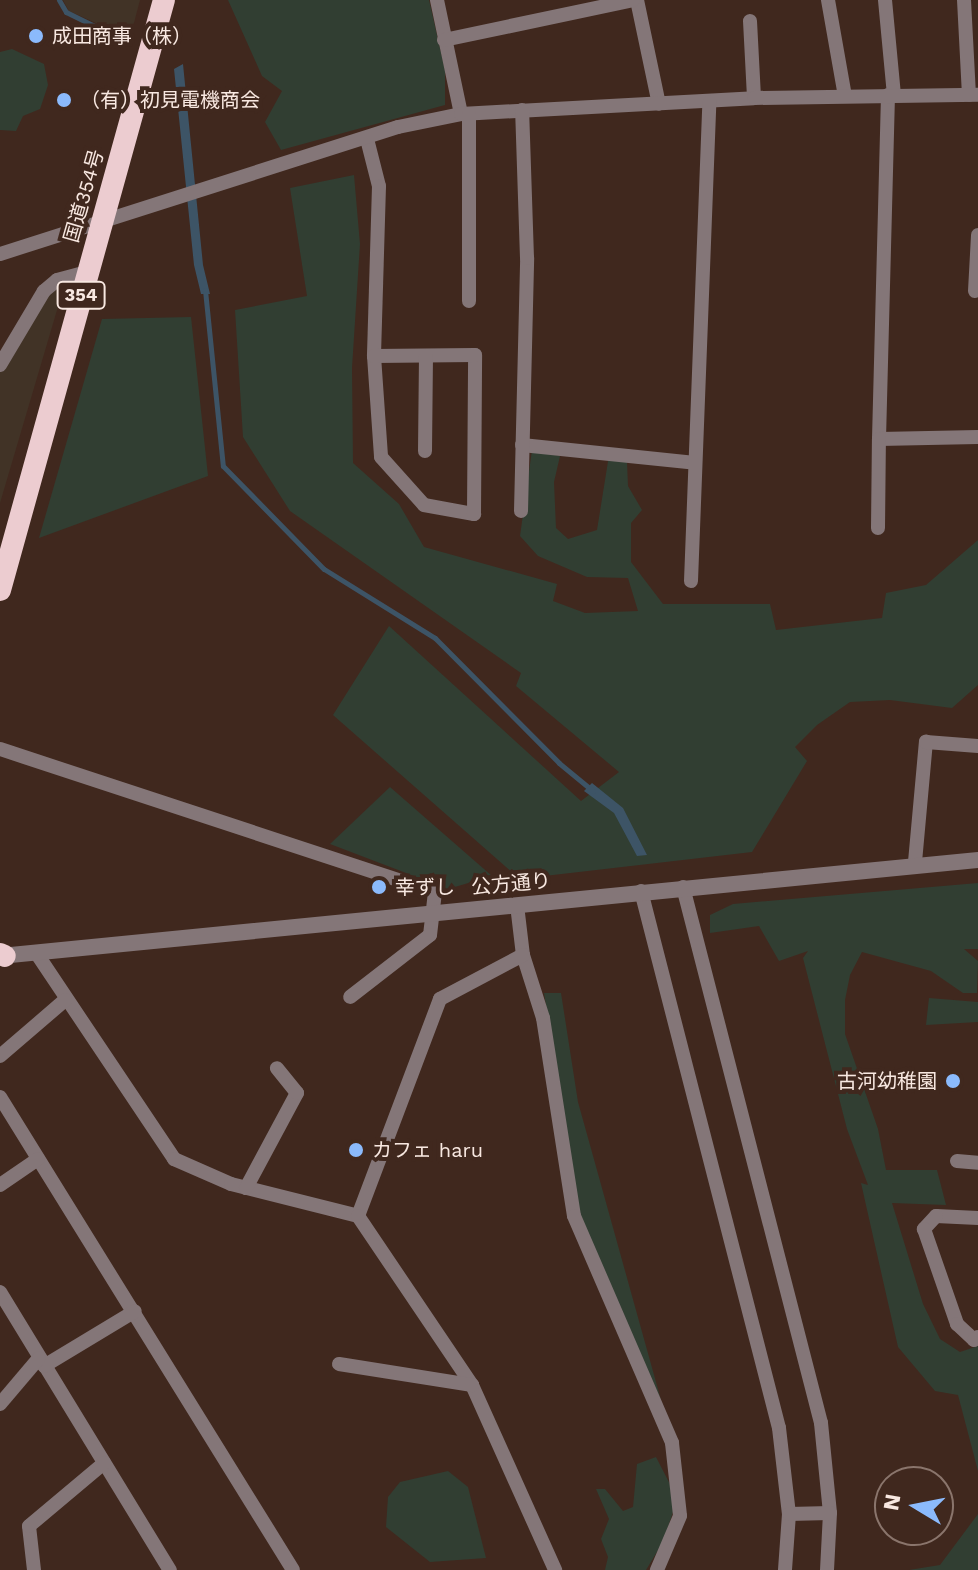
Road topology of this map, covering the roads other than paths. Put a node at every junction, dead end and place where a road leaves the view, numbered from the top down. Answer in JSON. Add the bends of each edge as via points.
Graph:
{"nodes":[{"id":1,"x":164,"y":0,"type":"edge"},
{"id":2,"x":437,"y":0,"type":"edge"},
{"id":3,"x":635,"y":0,"type":"edge"},
{"id":4,"x":828,"y":0,"type":"edge"},
{"id":5,"x":885,"y":0,"type":"edge"},
{"id":6,"x":964,"y":0,"type":"edge"},
{"id":7,"x":750,"y":21,"type":"dead end"},
{"id":8,"x":444,"y":40,"type":"junction"},
{"id":9,"x":891,"y":95,"type":"junction"},
{"id":10,"x":973,"y":95,"type":"edge"},
{"id":11,"x":845,"y":96,"type":"junction"},
{"id":12,"x":754,"y":98,"type":"junction"},
{"id":13,"x":709,"y":102,"type":"junction"},
{"id":14,"x":659,"y":104,"type":"junction"},
{"id":15,"x":522,"y":110,"type":"junction"},
{"id":16,"x":465,"y":114,"type":"junction"},
{"id":17,"x":367,"y":139,"type":"junction"},
{"id":18,"x":102,"y":221,"type":"junction"},
{"id":19,"x":978,"y":235,"type":"edge"},
{"id":20,"x":0,"y":254,"type":"edge"},
{"id":21,"x":87,"y":272,"type":"junction"},
{"id":22,"x":975,"y":291,"type":"dead end"},
{"id":23,"x":469,"y":301,"type":"dead end"},
{"id":24,"x":374,"y":356,"type":"junction"},
{"id":25,"x":426,"y":356,"type":"junction"},
{"id":26,"x":0,"y":365,"type":"edge"},
{"id":27,"x":978,"y":437,"type":"edge"},
{"id":28,"x":879,"y":439,"type":"junction"},
{"id":29,"x":522,"y":445,"type":"junction"},
{"id":30,"x":425,"y":451,"type":"dead end"},
{"id":31,"x":695,"y":463,"type":"junction"},
{"id":32,"x":521,"y":511,"type":"dead end"},
{"id":33,"x":878,"y":528,"type":"dead end"},
{"id":34,"x":691,"y":581,"type":"dead end"},
{"id":35,"x":0,"y":590,"type":"edge"},
{"id":36,"x":978,"y":746,"type":"edge"},
{"id":37,"x":0,"y":749,"type":"edge"},
{"id":38,"x":978,"y":860,"type":"edge"},
{"id":39,"x":915,"y":862,"type":"junction"},
{"id":40,"x":683,"y":887,"type":"junction"},
{"id":41,"x":641,"y":891,"type":"junction"},
{"id":42,"x":517,"y":905,"type":"junction"},
{"id":43,"x":435,"y":911,"type":"junction"},
{"id":44,"x":37,"y":954,"type":"junction"},
{"id":45,"x":523,"y":955,"type":"junction"},
{"id":46,"x":2,"y":956,"type":"edge"},
{"id":47,"x":350,"y":997,"type":"dead end"},
{"id":48,"x":65,"y":1000,"type":"junction"},
{"id":49,"x":0,"y":1056,"type":"edge"},
{"id":50,"x":277,"y":1068,"type":"dead end"},
{"id":51,"x":0,"y":1097,"type":"edge"},
{"id":52,"x":38,"y":1159,"type":"junction"},
{"id":53,"x":957,"y":1161,"type":"dead end"},
{"id":54,"x":978,"y":1163,"type":"edge"},
{"id":55,"x":0,"y":1185,"type":"edge"},
{"id":56,"x":246,"y":1188,"type":"junction"},
{"id":57,"x":358,"y":1216,"type":"junction"},
{"id":58,"x":978,"y":1218,"type":"edge"},
{"id":59,"x":0,"y":1292,"type":"edge"},
{"id":60,"x":135,"y":1311,"type":"junction"},
{"id":61,"x":978,"y":1337,"type":"edge"},
{"id":62,"x":42,"y":1362,"type":"junction"},
{"id":63,"x":339,"y":1364,"type":"dead end"},
{"id":64,"x":472,"y":1385,"type":"junction"},
{"id":65,"x":0,"y":1404,"type":"edge"},
{"id":66,"x":104,"y":1463,"type":"junction"},
{"id":67,"x":830,"y":1513,"type":"junction"},
{"id":68,"x":789,"y":1514,"type":"junction"},
{"id":69,"x":34,"y":1570,"type":"edge"},
{"id":70,"x":170,"y":1570,"type":"edge"},
{"id":71,"x":293,"y":1570,"type":"edge"},
{"id":72,"x":555,"y":1570,"type":"edge"},
{"id":73,"x":657,"y":1570,"type":"edge"},
{"id":74,"x":785,"y":1570,"type":"edge"},
{"id":75,"x":827,"y":1570,"type":"edge"}],
"edges":[{"from":1,"to":18,"type":"highway","name":"国道354号","number":"354"},
{"from":2,"to":8,"type":"street"},
{"from":3,"to":8,"type":"street"},
{"from":3,"to":14,"type":"street"},
{"from":4,"to":11,"type":"street"},
{"from":5,"to":9,"type":"street"},
{"from":6,"to":10,"type":"street"},
{"from":7,"to":12,"type":"street"},
{"from":8,"to":16,"type":"street"},
{"from":9,"to":10,"type":"street"},
{"from":9,"to":11,"type":"street"},
{"from":9,"to":28,"type":"street"},
{"from":11,"to":12,"type":"street"},
{"from":12,"to":13,"type":"street"},
{"from":13,"to":14,"type":"street"},
{"from":13,"to":31,"type":"street"},
{"from":14,"to":15,"type":"street"},
{"from":15,"to":16,"type":"street"},
{"from":15,"to":29,"type":"street","via":[[527,258]]},
{"from":16,"to":17,"type":"street"},
{"from":16,"to":23,"type":"street"},
{"from":17,"to":18,"type":"street"},
{"from":17,"to":24,"type":"street","via":[[379,186]]},
{"from":18,"to":20,"type":"street"},
{"from":18,"to":21,"type":"highway","name":"国道354号","number":"354"},
{"from":19,"to":22,"type":"street"},
{"from":21,"to":26,"type":"street","via":[[57,280],[44,291]]},
{"from":21,"to":35,"type":"highway","name":"国道354号","number":"354"},
{"from":24,"to":25,"type":"street"},
{"from":24,"to":25,"type":"street","via":[[381,457],[424,505],[474,514],[475,355]]},
{"from":25,"to":30,"type":"street"},
{"from":27,"to":28,"type":"street"},
{"from":28,"to":33,"type":"street"},
{"from":29,"to":31,"type":"street"},
{"from":29,"to":32,"type":"street"},
{"from":31,"to":34,"type":"street"},
{"from":36,"to":39,"type":"street","via":[[926,742]]},
{"from":37,"to":43,"type":"street","via":[[421,884],[435,892]]},
{"from":38,"to":39,"type":"street","name":"公方通り"},
{"from":39,"to":40,"type":"street","name":"公方通り"},
{"from":40,"to":41,"type":"street","name":"公方通り"},
{"from":40,"to":67,"type":"street","via":[[821,1423]]},
{"from":41,"to":42,"type":"street","name":"公方通り"},
{"from":41,"to":68,"type":"street","via":[[779,1428]]},
{"from":42,"to":43,"type":"street","name":"公方通り"},
{"from":42,"to":45,"type":"street"},
{"from":43,"to":44,"type":"street","name":"公方通り"},
{"from":43,"to":47,"type":"street","via":[[430,935]]},
{"from":44,"to":46,"type":"street","name":"公方通り"},
{"from":44,"to":48,"type":"street"},
{"from":45,"to":57,"type":"street","via":[[440,999]]},
{"from":45,"to":73,"type":"street","via":[[543,1018],[574,1216],[672,1443],[680,1516]]},
{"from":48,"to":49,"type":"street"},
{"from":48,"to":56,"type":"street","via":[[174,1159]]},
{"from":50,"to":56,"type":"street","via":[[297,1093]]},
{"from":51,"to":52,"type":"street"},
{"from":52,"to":55,"type":"street"},
{"from":52,"to":60,"type":"street"},
{"from":53,"to":54,"type":"street"},
{"from":56,"to":57,"type":"street"},
{"from":57,"to":64,"type":"street"},
{"from":58,"to":61,"type":"street","via":[[936,1216],[924,1229],[957,1324],[974,1340]]},
{"from":59,"to":62,"type":"street"},
{"from":60,"to":62,"type":"street"},
{"from":60,"to":71,"type":"street"},
{"from":62,"to":65,"type":"street"},
{"from":62,"to":66,"type":"street"},
{"from":63,"to":64,"type":"street"},
{"from":64,"to":72,"type":"street"},
{"from":66,"to":69,"type":"street","via":[[29,1526]]},
{"from":66,"to":70,"type":"street"},
{"from":67,"to":68,"type":"street"},
{"from":67,"to":75,"type":"street"},
{"from":68,"to":74,"type":"street"}]}
